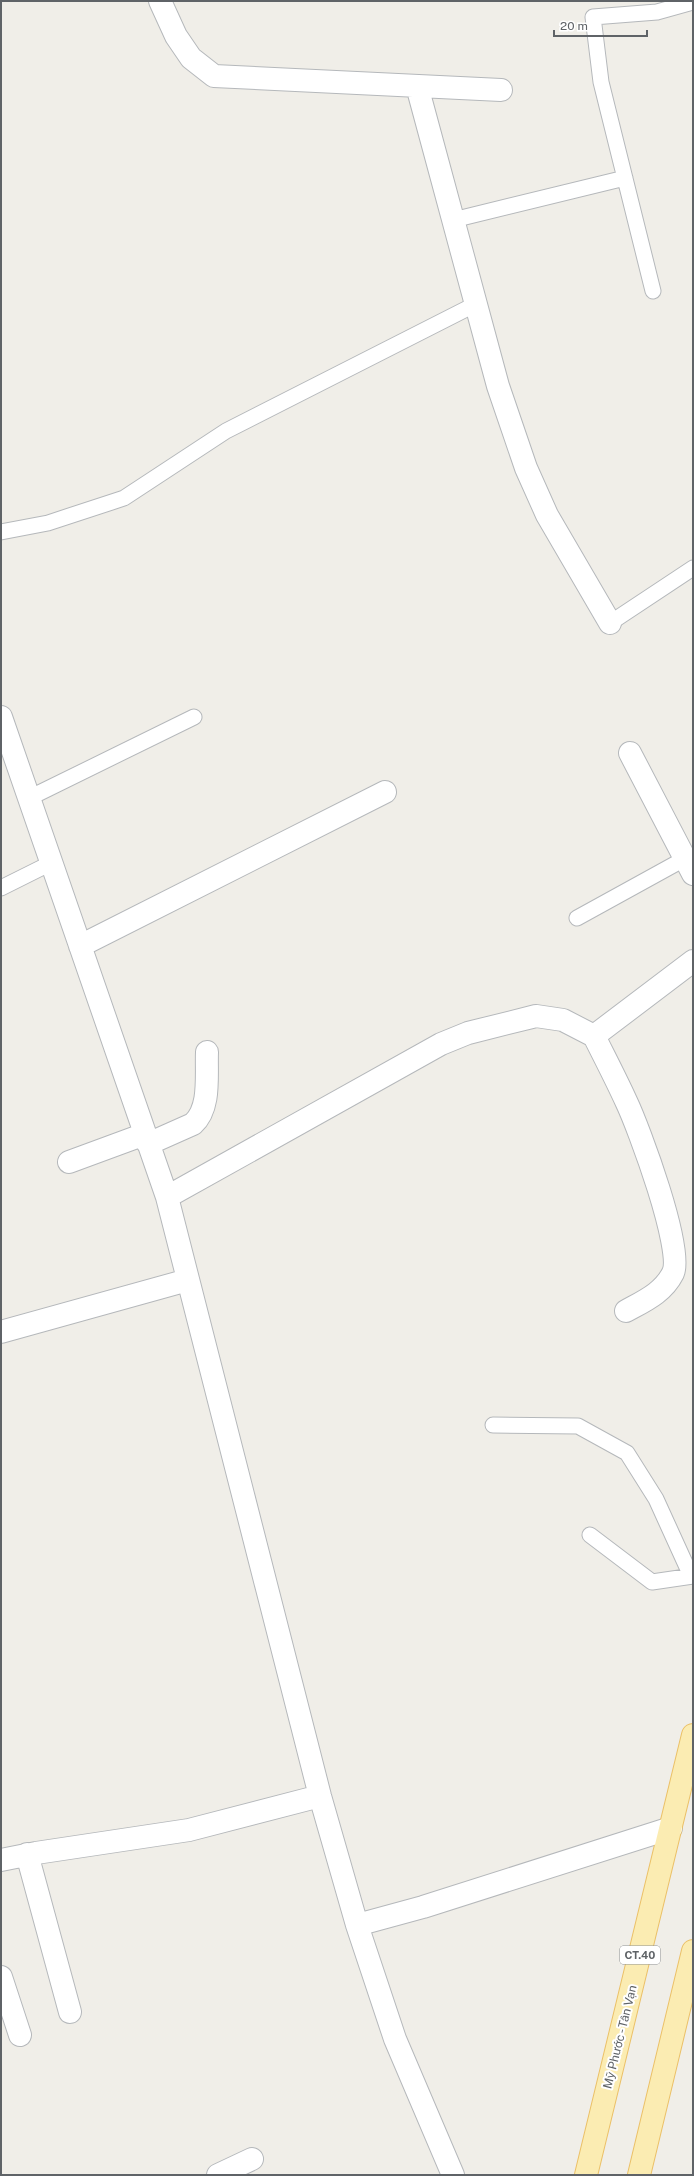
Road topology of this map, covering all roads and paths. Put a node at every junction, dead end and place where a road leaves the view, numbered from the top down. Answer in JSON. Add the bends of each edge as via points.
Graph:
{"nodes":[{"id":1,"x":160,"y":1,"type":"edge"},
{"id":2,"x":693,"y":2,"type":"edge"},
{"id":3,"x":417,"y":86,"type":"junction"},
{"id":4,"x":501,"y":90,"type":"dead end"},
{"id":5,"x":625,"y":178,"type":"junction"},
{"id":6,"x":453,"y":220,"type":"junction"},
{"id":7,"x":653,"y":290,"type":"dead end"},
{"id":8,"x":476,"y":304,"type":"junction"},
{"id":9,"x":1,"y":532,"type":"edge"},
{"id":10,"x":693,"y":568,"type":"edge"},
{"id":11,"x":610,"y":623,"type":"joint"},
{"id":12,"x":1,"y":717,"type":"edge"},
{"id":13,"x":194,"y":717,"type":"dead end"},
{"id":14,"x":630,"y":753,"type":"dead end"},
{"id":15,"x":385,"y":792,"type":"dead end"},
{"id":16,"x":29,"y":798,"type":"junction"},
{"id":17,"x":51,"y":863,"type":"junction"},
{"id":18,"x":690,"y":866,"type":"edge"},
{"id":19,"x":1,"y":888,"type":"edge"},
{"id":20,"x":577,"y":918,"type":"dead end"},
{"id":21,"x":80,"y":946,"type":"junction"},
{"id":22,"x":693,"y":961,"type":"edge"},
{"id":23,"x":594,"y":1036,"type":"junction"},
{"id":24,"x":207,"y":1052,"type":"dead end"},
{"id":25,"x":146,"y":1139,"type":"junction"},
{"id":26,"x":70,"y":1162,"type":"dead end"},
{"id":27,"x":167,"y":1196,"type":"junction"},
{"id":28,"x":188,"y":1280,"type":"junction"},
{"id":29,"x":626,"y":1311,"type":"dead end"},
{"id":30,"x":1,"y":1332,"type":"edge"},
{"id":31,"x":493,"y":1425,"type":"dead end"},
{"id":32,"x":590,"y":1535,"type":"dead end"},
{"id":33,"x":692,"y":1576,"type":"edge"},
{"id":34,"x":693,"y":1735,"type":"edge"},
{"id":35,"x":320,"y":1796,"type":"junction"},
{"id":36,"x":671,"y":1828,"type":"junction"},
{"id":37,"x":28,"y":1854,"type":"junction"},
{"id":38,"x":1,"y":1860,"type":"edge"},
{"id":39,"x":357,"y":1925,"type":"junction"},
{"id":40,"x":693,"y":1951,"type":"edge"},
{"id":41,"x":1,"y":1977,"type":"edge"},
{"id":42,"x":70,"y":2012,"type":"dead end"},
{"id":43,"x":20,"y":2035,"type":"dead end"},
{"id":44,"x":252,"y":2159,"type":"dead end"},
{"id":45,"x":218,"y":2175,"type":"edge"},
{"id":46,"x":453,"y":2175,"type":"edge"},
{"id":47,"x":586,"y":2175,"type":"edge"},
{"id":48,"x":639,"y":2175,"type":"edge"}],
"edges":[{"from":1,"to":3,"type":"street","via":[[176,36],[187,52],[214,76]]},
{"from":2,"to":5,"type":"lane","via":[[657,12],[593,17],[601,82]]},
{"from":3,"to":4,"type":"street"},
{"from":3,"to":6,"type":"street"},
{"from":5,"to":6,"type":"lane"},
{"from":5,"to":7,"type":"lane"},
{"from":6,"to":8,"type":"street"},
{"from":8,"to":9,"type":"lane","via":[[226,431],[124,498],[48,523]]},
{"from":8,"to":11,"type":"street","via":[[498,386],[526,468],[547,514]]},
{"from":10,"to":11,"type":"lane"},
{"from":12,"to":16,"type":"street"},
{"from":13,"to":16,"type":"lane"},
{"from":14,"to":18,"type":"street"},
{"from":15,"to":21,"type":"street"},
{"from":16,"to":17,"type":"street"},
{"from":17,"to":19,"type":"lane"},
{"from":17,"to":21,"type":"street"},
{"from":18,"to":20,"type":"lane"},
{"from":21,"to":25,"type":"street"},
{"from":22,"to":23,"type":"street"},
{"from":23,"to":27,"type":"street","via":[[563,1020],[536,1016],[468,1033],[441,1044]]},
{"from":23,"to":29,"type":"street","via":[[627,1102],[662,1200],[673,1244],[673,1272],[660,1291]]},
{"from":24,"to":25,"type":"street","via":[[204,1106],[197,1120],[193,1124]]},
{"from":25,"to":26,"type":"street"},
{"from":25,"to":27,"type":"street"},
{"from":27,"to":28,"type":"street"},
{"from":28,"to":30,"type":"street"},
{"from":28,"to":35,"type":"street"},
{"from":31,"to":33,"type":"lane","via":[[578,1426],[627,1453],[656,1499]]},
{"from":32,"to":33,"type":"lane","via":[[652,1582]]},
{"from":34,"to":36,"type":"main road","name":"Mỹ Phước - Tân Vạn","number":"CT.40"},
{"from":35,"to":37,"type":"street","via":[[189,1830]]},
{"from":35,"to":39,"type":"street"},
{"from":36,"to":39,"type":"street","via":[[423,1907]]},
{"from":36,"to":47,"type":"main road","name":"Mỹ Phước - Tân Vạn","number":"CT.40"},
{"from":37,"to":38,"type":"street"},
{"from":37,"to":42,"type":"street"},
{"from":39,"to":46,"type":"street","via":[[395,2039]]},
{"from":40,"to":48,"type":"main road"},
{"from":41,"to":43,"type":"street"},
{"from":44,"to":45,"type":"street"}]}
